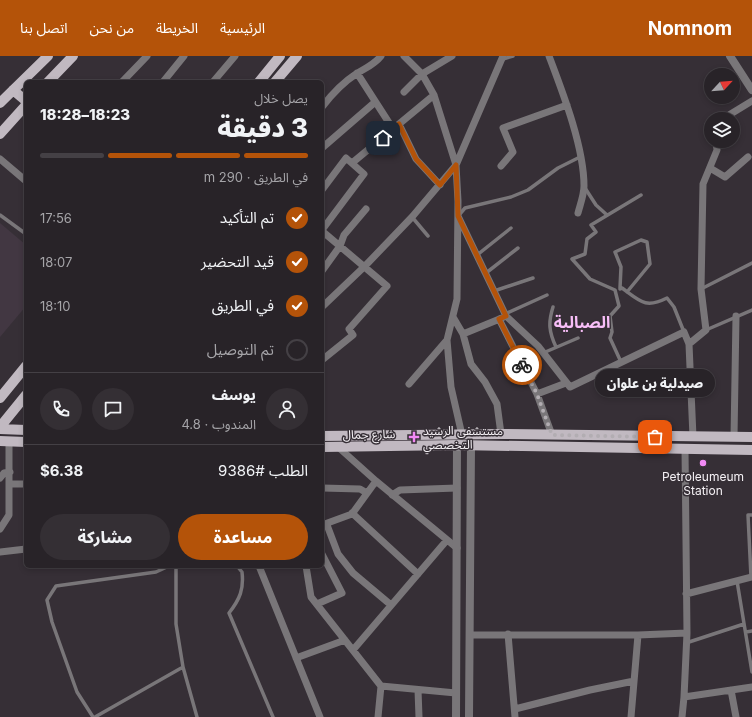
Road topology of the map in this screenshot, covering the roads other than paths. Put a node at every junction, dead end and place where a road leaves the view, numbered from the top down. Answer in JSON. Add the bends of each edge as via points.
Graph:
{"nodes":[{"id":1,"x":48,"y":56,"type":"edge"},
{"id":2,"x":73,"y":56,"type":"edge"},
{"id":3,"x":147,"y":56,"type":"edge"},
{"id":4,"x":184,"y":56,"type":"edge"},
{"id":5,"x":235,"y":56,"type":"edge"},
{"id":6,"x":280,"y":56,"type":"edge"},
{"id":7,"x":297,"y":56,"type":"edge"},
{"id":8,"x":381,"y":56,"type":"edge"},
{"id":9,"x":404,"y":56,"type":"edge"},
{"id":10,"x":452,"y":56,"type":"edge"},
{"id":11,"x":513,"y":56,"type":"edge"},
{"id":12,"x":549,"y":56,"type":"edge"},
{"id":13,"x":730,"y":56,"type":"edge"},
{"id":14,"x":503,"y":58,"type":"edge"},
{"id":15,"x":357,"y":73,"type":"junction"},
{"id":16,"x":422,"y":74,"type":"junction"},
{"id":17,"x":50,"y":80,"type":"edge"},
{"id":18,"x":124,"y":80,"type":"edge"},
{"id":19,"x":165,"y":80,"type":"edge"},
{"id":20,"x":215,"y":80,"type":"edge"},
{"id":21,"x":261,"y":80,"type":"edge"},
{"id":22,"x":278,"y":80,"type":"edge"},
{"id":23,"x":13,"y":90,"type":"junction"},
{"id":24,"x":752,"y":90,"type":"edge"},
{"id":25,"x":404,"y":92,"type":"dead end"},
{"id":26,"x":434,"y":94,"type":"junction"},
{"id":27,"x":24,"y":99,"type":"edge"},
{"id":28,"x":752,"y":100,"type":"edge"},
{"id":29,"x":0,"y":102,"type":"edge"},
{"id":30,"x":374,"y":103,"type":"junction"},
{"id":31,"x":324,"y":104,"type":"edge"},
{"id":32,"x":567,"y":105,"type":"junction"},
{"id":33,"x":24,"y":107,"type":"edge"},
{"id":34,"x":734,"y":112,"type":"edge"},
{"id":35,"x":396,"y":127,"type":"junction"},
{"id":36,"x":0,"y":134,"type":"edge"},
{"id":37,"x":324,"y":146,"type":"edge"},
{"id":38,"x":717,"y":148,"type":"edge"},
{"id":39,"x":580,"y":157,"type":"junction"},
{"id":40,"x":748,"y":157,"type":"dead end"},
{"id":41,"x":0,"y":160,"type":"edge"},
{"id":42,"x":352,"y":163,"type":"junction"},
{"id":43,"x":456,"y":165,"type":"junction"},
{"id":44,"x":501,"y":166,"type":"dead end"},
{"id":45,"x":710,"y":168,"type":"junction"},
{"id":46,"x":24,"y":178,"type":"edge"},
{"id":47,"x":440,"y":185,"type":"junction"},
{"id":48,"x":324,"y":187,"type":"edge"},
{"id":49,"x":584,"y":187,"type":"junction"},
{"id":50,"x":641,"y":195,"type":"dead end"},
{"id":51,"x":366,"y":209,"type":"dead end"},
{"id":52,"x":578,"y":213,"type":"dead end"},
{"id":53,"x":0,"y":214,"type":"edge"},
{"id":54,"x":607,"y":215,"type":"junction"},
{"id":55,"x":458,"y":216,"type":"junction"},
{"id":56,"x":412,"y":217,"type":"junction"},
{"id":57,"x":324,"y":227,"type":"edge"},
{"id":58,"x":511,"y":228,"type":"dead end"},
{"id":59,"x":24,"y":232,"type":"edge"},
{"id":60,"x":324,"y":232,"type":"edge"},
{"id":61,"x":428,"y":236,"type":"dead end"},
{"id":62,"x":340,"y":246,"type":"junction"},
{"id":63,"x":518,"y":248,"type":"dead end"},
{"id":64,"x":476,"y":256,"type":"junction"},
{"id":65,"x":752,"y":263,"type":"edge"},
{"id":66,"x":365,"y":266,"type":"junction"},
{"id":67,"x":324,"y":268,"type":"edge"},
{"id":68,"x":485,"y":274,"type":"junction"},
{"id":69,"x":533,"y":278,"type":"dead end"},
{"id":70,"x":620,"y":288,"type":"junction"},
{"id":71,"x":701,"y":289,"type":"junction"},
{"id":72,"x":615,"y":290,"type":"junction"},
{"id":73,"x":494,"y":292,"type":"junction"},
{"id":74,"x":627,"y":292,"type":"junction"},
{"id":75,"x":547,"y":295,"type":"dead end"},
{"id":76,"x":324,"y":305,"type":"edge"},
{"id":77,"x":553,"y":307,"type":"dead end"},
{"id":78,"x":752,"y":310,"type":"edge"},
{"id":79,"x":503,"y":316,"type":"junction"},
{"id":80,"x":736,"y":316,"type":"junction"},
{"id":81,"x":453,"y":317,"type":"junction"},
{"id":82,"x":706,"y":330,"type":"junction"},
{"id":83,"x":684,"y":332,"type":"junction"},
{"id":84,"x":463,"y":334,"type":"junction"},
{"id":85,"x":578,"y":338,"type":"dead end"},
{"id":86,"x":447,"y":340,"type":"junction"},
{"id":87,"x":689,"y":344,"type":"junction"},
{"id":88,"x":556,"y":347,"type":"junction"},
{"id":89,"x":543,"y":353,"type":"junction"},
{"id":90,"x":324,"y":358,"type":"edge"},
{"id":91,"x":621,"y":362,"type":"junction"},
{"id":92,"x":24,"y":368,"type":"edge"},
{"id":93,"x":566,"y":383,"type":"junction"},
{"id":94,"x":409,"y":384,"type":"dead end"},
{"id":95,"x":537,"y":394,"type":"junction"},
{"id":96,"x":0,"y":398,"type":"edge"},
{"id":97,"x":24,"y":398,"type":"edge"},
{"id":98,"x":0,"y":428,"type":"edge"},
{"id":99,"x":24,"y":430,"type":"edge"},
{"id":100,"x":501,"y":434,"type":"junction"},
{"id":101,"x":324,"y":435,"type":"edge"},
{"id":102,"x":552,"y":435,"type":"junction"},
{"id":103,"x":324,"y":436,"type":"edge"},
{"id":104,"x":462,"y":436,"type":"junction"},
{"id":105,"x":688,"y":437,"type":"junction"},
{"id":106,"x":734,"y":437,"type":"junction"},
{"id":107,"x":752,"y":437,"type":"edge"},
{"id":108,"x":5,"y":441,"type":"edge"},
{"id":109,"x":24,"y":442,"type":"edge"},
{"id":110,"x":457,"y":446,"type":"junction"},
{"id":111,"x":471,"y":446,"type":"junction"},
{"id":112,"x":324,"y":447,"type":"edge"},
{"id":113,"x":339,"y":448,"type":"junction"},
{"id":114,"x":685,"y":449,"type":"junction"},
{"id":115,"x":752,"y":450,"type":"edge"},
{"id":116,"x":10,"y":472,"type":"junction"},
{"id":117,"x":0,"y":478,"type":"edge"},
{"id":118,"x":376,"y":481,"type":"junction"},
{"id":119,"x":10,"y":484,"type":"junction"},
{"id":120,"x":24,"y":484,"type":"edge"},
{"id":121,"x":324,"y":488,"type":"edge"},
{"id":122,"x":457,"y":488,"type":"junction"},
{"id":123,"x":367,"y":493,"type":"junction"},
{"id":124,"x":392,"y":495,"type":"junction"},
{"id":125,"x":352,"y":513,"type":"junction"},
{"id":126,"x":752,"y":515,"type":"edge"},
{"id":127,"x":325,"y":525,"type":"edge"},
{"id":128,"x":0,"y":529,"type":"edge"},
{"id":129,"x":447,"y":540,"type":"junction"},
{"id":130,"x":457,"y":548,"type":"junction"},
{"id":131,"x":24,"y":550,"type":"edge"},
{"id":132,"x":0,"y":552,"type":"edge"},
{"id":133,"x":324,"y":558,"type":"edge"},
{"id":134,"x":165,"y":568,"type":"edge"},
{"id":135,"x":176,"y":568,"type":"edge"},
{"id":136,"x":239,"y":568,"type":"edge"},
{"id":137,"x":260,"y":568,"type":"edge"},
{"id":138,"x":306,"y":568,"type":"edge"},
{"id":139,"x":418,"y":574,"type":"junction"},
{"id":140,"x":751,"y":577,"type":"edge"},
{"id":141,"x":737,"y":580,"type":"junction"},
{"id":142,"x":686,"y":594,"type":"junction"},
{"id":143,"x":316,"y":604,"type":"junction"},
{"id":144,"x":391,"y":605,"type":"junction"},
{"id":145,"x":744,"y":624,"type":"junction"},
{"id":146,"x":752,"y":631,"type":"edge"},
{"id":147,"x":746,"y":632,"type":"junction"},
{"id":148,"x":686,"y":633,"type":"junction"},
{"id":149,"x":508,"y":634,"type":"junction"},
{"id":150,"x":470,"y":635,"type":"junction"},
{"id":151,"x":638,"y":635,"type":"junction"},
{"id":152,"x":345,"y":640,"type":"junction"},
{"id":153,"x":686,"y":643,"type":"junction"},
{"id":154,"x":352,"y":650,"type":"junction"},
{"id":155,"x":296,"y":658,"type":"junction"},
{"id":156,"x":183,"y":667,"type":"junction"},
{"id":157,"x":752,"y":672,"type":"edge"},
{"id":158,"x":634,"y":681,"type":"junction"},
{"id":159,"x":381,"y":686,"type":"junction"},
{"id":160,"x":752,"y":686,"type":"edge"},
{"id":161,"x":418,"y":690,"type":"junction"},
{"id":162,"x":731,"y":690,"type":"junction"},
{"id":163,"x":456,"y":693,"type":"junction"},
{"id":164,"x":684,"y":697,"type":"junction"},
{"id":165,"x":515,"y":709,"type":"junction"},
{"id":166,"x":94,"y":717,"type":"edge"},
{"id":167,"x":197,"y":717,"type":"edge"},
{"id":168,"x":273,"y":717,"type":"edge"},
{"id":169,"x":320,"y":717,"type":"edge"},
{"id":170,"x":378,"y":717,"type":"edge"},
{"id":171,"x":420,"y":717,"type":"edge"},
{"id":172,"x":456,"y":717,"type":"edge"},
{"id":173,"x":469,"y":717,"type":"edge"},
{"id":174,"x":514,"y":717,"type":"edge"},
{"id":175,"x":629,"y":717,"type":"edge"},
{"id":176,"x":682,"y":717,"type":"edge"},
{"id":177,"x":736,"y":717,"type":"edge"}],
"edges":[{"from":1,"to":23,"type":"main road"},
{"from":2,"to":17,"type":"main road"},
{"from":3,"to":18,"type":"street"},
{"from":4,"to":19,"type":"street"},
{"from":5,"to":20,"type":"street"},
{"from":6,"to":21,"type":"main road"},
{"from":7,"to":22,"type":"main road"},
{"from":8,"to":15,"type":"street","via":[[374,64]]},
{"from":9,"to":16,"type":"street"},
{"from":10,"to":16,"type":"street"},
{"from":11,"to":14,"type":"lane"},
{"from":12,"to":32,"type":"street"},
{"from":13,"to":24,"type":"street"},
{"from":14,"to":43,"type":"street"},
{"from":15,"to":30,"type":"street"},
{"from":15,"to":31,"type":"street","via":[[336,89]]},
{"from":16,"to":25,"type":"street"},
{"from":16,"to":26,"type":"street"},
{"from":23,"to":27,"type":"main road"},
{"from":23,"to":29,"type":"main road"},
{"from":26,"to":35,"type":"street"},
{"from":26,"to":43,"type":"street"},
{"from":28,"to":34,"type":"street"},
{"from":30,"to":35,"type":"street"},
{"from":30,"to":37,"type":"street"},
{"from":32,"to":39,"type":"street"},
{"from":32,"to":44,"type":"street","via":[[503,128],[513,152]]},
{"from":33,"to":36,"type":"main road"},
{"from":35,"to":42,"type":"street"},
{"from":35,"to":47,"type":"street","via":[[416,159]]},
{"from":38,"to":45,"type":"street"},
{"from":39,"to":49,"type":"street"},
{"from":39,"to":55,"type":"lane","via":[[558,168],[528,190],[465,208]]},
{"from":40,"to":45,"type":"street","via":[[725,177]]},
{"from":41,"to":46,"type":"street"},
{"from":42,"to":48,"type":"street","via":[[346,158]]},
{"from":42,"to":57,"type":"street","via":[[364,174]]},
{"from":43,"to":47,"type":"street"},
{"from":43,"to":55,"type":"street"},
{"from":45,"to":71,"type":"street","via":[[703,184]]},
{"from":47,"to":56,"type":"street"},
{"from":49,"to":52,"type":"street"},
{"from":49,"to":54,"type":"lane","via":[[596,205]]},
{"from":50,"to":54,"type":"lane"},
{"from":51,"to":62,"type":"street","via":[[344,235]]},
{"from":53,"to":59,"type":"lane"},
{"from":54,"to":72,"type":"lane","via":[[591,225],[596,232],[587,239],[585,254],[572,259],[590,279]]},
{"from":55,"to":64,"type":"street"},
{"from":55,"to":81,"type":"street","via":[[457,299]]},
{"from":56,"to":61,"type":"lane"},
{"from":56,"to":66,"type":"street"},
{"from":58,"to":64,"type":"lane"},
{"from":60,"to":62,"type":"street"},
{"from":62,"to":66,"type":"street"},
{"from":62,"to":67,"type":"street"},
{"from":63,"to":68,"type":"lane"},
{"from":64,"to":68,"type":"street"},
{"from":65,"to":71,"type":"lane"},
{"from":66,"to":76,"type":"street"},
{"from":66,"to":90,"type":"street","via":[[387,286],[349,329],[353,335]]},
{"from":68,"to":73,"type":"street"},
{"from":69,"to":73,"type":"lane"},
{"from":70,"to":72,"type":"lane"},
{"from":70,"to":74,"type":"lane"},
{"from":70,"to":74,"type":"lane","via":[[621,267],[615,252],[641,240],[647,242],[650,264]]},
{"from":71,"to":82,"type":"street"},
{"from":72,"to":91,"type":"lane","via":[[619,306],[610,316],[610,338]]},
{"from":73,"to":79,"type":"street"},
{"from":74,"to":83,"type":"lane","via":[[644,303],[655,304],[667,298],[674,307]]},
{"from":75,"to":79,"type":"lane"},
{"from":77,"to":88,"type":"lane","via":[[548,320],[550,334]]},
{"from":78,"to":80,"type":"lane"},
{"from":79,"to":84,"type":"street"},
{"from":79,"to":89,"type":"street"},
{"from":79,"to":95,"type":"street"},
{"from":80,"to":82,"type":"lane"},
{"from":80,"to":106,"type":"street"},
{"from":81,"to":84,"type":"street"},
{"from":81,"to":86,"type":"street"},
{"from":82,"to":87,"type":"street"},
{"from":83,"to":87,"type":"street"},
{"from":83,"to":91,"type":"street"},
{"from":84,"to":100,"type":"street","via":[[471,364],[497,404]]},
{"from":85,"to":88,"type":"lane"},
{"from":86,"to":94,"type":"street"},
{"from":86,"to":104,"type":"street","via":[[451,387]]},
{"from":87,"to":105,"type":"street"},
{"from":88,"to":89,"type":"lane"},
{"from":89,"to":93,"type":"street"},
{"from":91,"to":93,"type":"street","via":[[570,387]]},
{"from":92,"to":96,"type":"main road"},
{"from":93,"to":95,"type":"street"},
{"from":95,"to":102,"type":"street"},
{"from":97,"to":98,"type":"main road"},
{"from":98,"to":99,"type":"main road"},
{"from":100,"to":102,"type":"main road","name":"شارع جمال"},
{"from":100,"to":104,"type":"main road","name":"شارع جمال"},
{"from":101,"to":104,"type":"main road","name":"شارع جمال"},
{"from":102,"to":105,"type":"main road","name":"شارع جمال"},
{"from":103,"to":113,"type":"street"},
{"from":105,"to":106,"type":"main road","name":"شارع جمال"},
{"from":105,"to":114,"type":"main road"},
{"from":106,"to":107,"type":"main road","name":"شارع جمال"},
{"from":108,"to":109,"type":"main road"},
{"from":108,"to":116,"type":"street"},
{"from":110,"to":111,"type":"main road","name":"شارع جمال"},
{"from":110,"to":113,"type":"main road","name":"شارع جمال"},
{"from":110,"to":122,"type":"street"},
{"from":111,"to":114,"type":"main road","name":"شارع جمال"},
{"from":111,"to":150,"type":"street"},
{"from":112,"to":113,"type":"main road","name":"شارع جمال"},
{"from":113,"to":118,"type":"street"},
{"from":114,"to":115,"type":"main road","name":"شارع جمال"},
{"from":114,"to":142,"type":"street"},
{"from":116,"to":117,"type":"street","via":[[4,473]]},
{"from":116,"to":119,"type":"street"},
{"from":118,"to":123,"type":"street"},
{"from":118,"to":124,"type":"street"},
{"from":119,"to":120,"type":"street"},
{"from":119,"to":128,"type":"street","via":[[9,515]]},
{"from":121,"to":123,"type":"street","via":[[360,488]]},
{"from":122,"to":124,"type":"street","via":[[400,490]]},
{"from":122,"to":130,"type":"street"},
{"from":123,"to":125,"type":"street"},
{"from":124,"to":129,"type":"street"},
{"from":125,"to":127,"type":"street"},
{"from":125,"to":139,"type":"street"},
{"from":126,"to":140,"type":"lane","via":[[748,516]]},
{"from":127,"to":144,"type":"street","via":[[338,554],[353,573]]},
{"from":129,"to":130,"type":"street"},
{"from":129,"to":139,"type":"street"},
{"from":130,"to":163,"type":"street"},
{"from":131,"to":132,"type":"street"},
{"from":133,"to":143,"type":"street","via":[[342,593]]},
{"from":134,"to":166,"type":"lane","via":[[156,572],[56,586],[47,600],[76,692]]},
{"from":135,"to":156,"type":"lane","via":[[176,624]]},
{"from":136,"to":168,"type":"lane","via":[[242,572],[243,587],[239,601],[229,613]]},
{"from":137,"to":155,"type":"street"},
{"from":138,"to":143,"type":"street","via":[[311,597]]},
{"from":139,"to":144,"type":"street"},
{"from":140,"to":141,"type":"street"},
{"from":141,"to":142,"type":"street"},
{"from":141,"to":145,"type":"lane"},
{"from":142,"to":148,"type":"street"},
{"from":143,"to":152,"type":"street"},
{"from":144,"to":154,"type":"street"},
{"from":145,"to":147,"type":"lane"},
{"from":145,"to":153,"type":"lane"},
{"from":146,"to":147,"type":"lane"},
{"from":147,"to":157,"type":"lane"},
{"from":148,"to":151,"type":"street"},
{"from":148,"to":153,"type":"street"},
{"from":149,"to":150,"type":"street"},
{"from":149,"to":151,"type":"street"},
{"from":149,"to":165,"type":"street"},
{"from":150,"to":173,"type":"street"},
{"from":151,"to":158,"type":"street"},
{"from":152,"to":154,"type":"street"},
{"from":152,"to":155,"type":"street"},
{"from":153,"to":164,"type":"street"},
{"from":154,"to":159,"type":"street"},
{"from":155,"to":169,"type":"street"},
{"from":156,"to":166,"type":"lane"},
{"from":156,"to":167,"type":"lane"},
{"from":158,"to":165,"type":"street"},
{"from":158,"to":175,"type":"street"},
{"from":159,"to":161,"type":"street"},
{"from":159,"to":170,"type":"street"},
{"from":160,"to":162,"type":"street"},
{"from":161,"to":163,"type":"street"},
{"from":161,"to":171,"type":"street"},
{"from":162,"to":164,"type":"street"},
{"from":162,"to":177,"type":"street"},
{"from":163,"to":172,"type":"street"},
{"from":164,"to":176,"type":"street"},
{"from":165,"to":174,"type":"street"}]}
